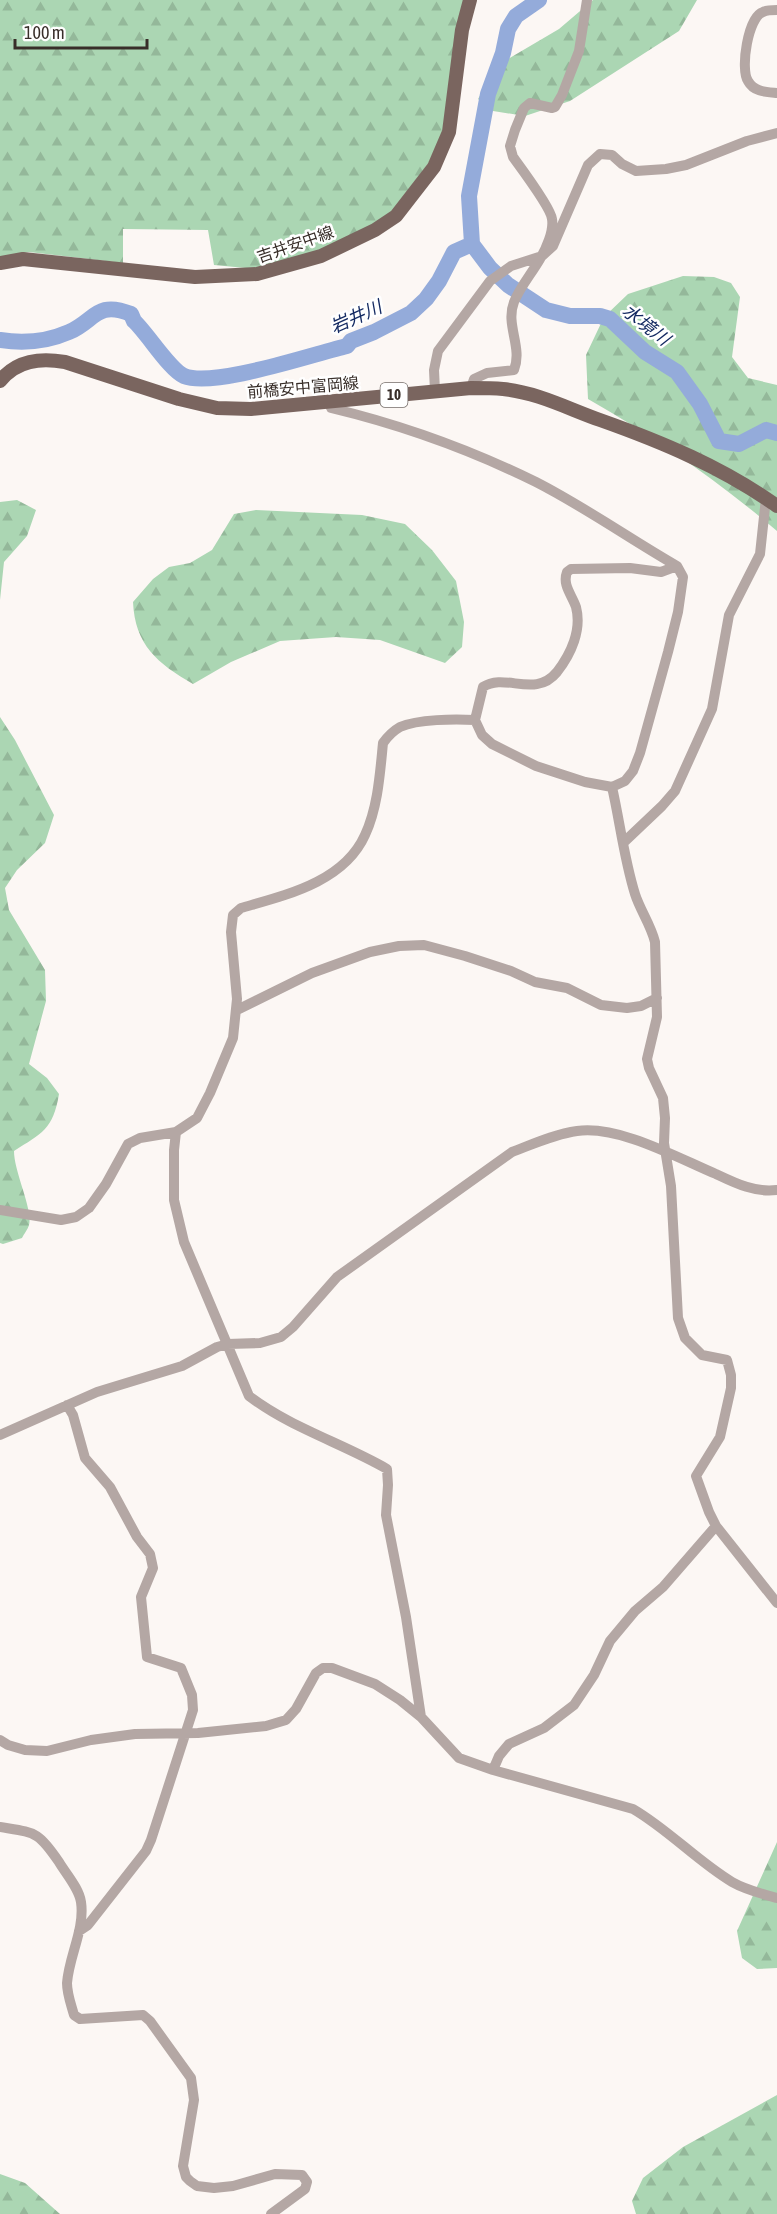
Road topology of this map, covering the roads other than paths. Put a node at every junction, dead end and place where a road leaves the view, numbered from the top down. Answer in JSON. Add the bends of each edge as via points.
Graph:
{"nodes":[{"id":1,"x":470,"y":0,"type":"edge"},
{"id":2,"x":587,"y":0,"type":"edge"},
{"id":3,"x":777,"y":10,"type":"edge"},
{"id":4,"x":777,"y":93,"type":"edge"},
{"id":5,"x":777,"y":133,"type":"edge"},
{"id":6,"x":542,"y":256,"type":"junction"},
{"id":7,"x":0,"y":263,"type":"edge"},
{"id":8,"x":0,"y":381,"type":"edge"},
{"id":9,"x":471,"y":388,"type":"junction"},
{"id":10,"x":435,"y":391,"type":"junction"},
{"id":11,"x":329,"y":401,"type":"junction"},
{"id":12,"x":772,"y":502,"type":"edge"},
{"id":13,"x":677,"y":566,"type":"junction"},
{"id":14,"x":475,"y":720,"type":"junction"},
{"id":15,"x":612,"y":787,"type":"junction"},
{"id":16,"x":623,"y":843,"type":"junction"},
{"id":17,"x":657,"y":998,"type":"junction"},
{"id":18,"x":237,"y":1010,"type":"junction"},
{"id":19,"x":176,"y":1132,"type":"junction"},
{"id":20,"x":665,"y":1152,"type":"junction"},
{"id":21,"x":777,"y":1190,"type":"edge"},
{"id":22,"x":0,"y":1210,"type":"edge"},
{"id":23,"x":228,"y":1344,"type":"junction"},
{"id":24,"x":66,"y":1405,"type":"junction"},
{"id":25,"x":0,"y":1435,"type":"edge"},
{"id":26,"x":716,"y":1526,"type":"junction"},
{"id":27,"x":777,"y":1602,"type":"edge"},
{"id":28,"x":421,"y":1717,"type":"junction"},
{"id":29,"x":187,"y":1733,"type":"junction"},
{"id":30,"x":0,"y":1740,"type":"edge"},
{"id":31,"x":493,"y":1770,"type":"junction"},
{"id":32,"x":0,"y":1827,"type":"edge"},
{"id":33,"x":777,"y":1898,"type":"edge"},
{"id":34,"x":79,"y":1931,"type":"junction"},
{"id":35,"x":271,"y":2214,"type":"edge"}],
"edges":[{"from":1,"to":7,"type":"main road","name":"吉井安中線","via":[[462,30],[449,132],[434,166],[396,216],[375,230],[321,256],[257,274],[195,277],[23,259]]},
{"from":2,"to":6,"type":"street","via":[[579,51],[562,95],[555,107],[530,103],[524,108],[510,146],[513,157],[553,218]]},
{"from":3,"to":4,"type":"street","via":[[762,12],[754,19],[744,70],[753,87]]},
{"from":5,"to":6,"type":"street","via":[[666,169],[636,171],[612,155],[600,154],[588,165],[557,239]]},
{"from":6,"to":9,"type":"street","via":[[513,303],[511,318],[518,349],[514,370],[481,376],[474,379]]},
{"from":6,"to":10,"type":"street","via":[[512,266],[490,281],[438,351]]},
{"from":8,"to":11,"type":"main road","name":"前橋安中富岡線","number":"10","via":[[16,366],[48,360],[217,408],[251,410]]},
{"from":9,"to":10,"type":"main road","name":"前橋安中富岡線","number":"10"},
{"from":9,"to":12,"type":"main road","name":"前橋安中富岡線","number":"10","via":[[505,389],[542,399],[656,440],[700,460]]},
{"from":10,"to":11,"type":"main road","name":"前橋安中富岡線","number":"10"},
{"from":11,"to":13,"type":"street","via":[[331,408],[385,421],[536,482]]},
{"from":12,"to":16,"type":"street","via":[[760,554],[729,615],[712,709],[675,791]]},
{"from":13,"to":14,"type":"street","via":[[662,572],[596,567],[567,572],[565,583],[579,622],[562,666],[547,682],[537,685],[490,682],[483,687]]},
{"from":13,"to":15,"type":"street","via":[[683,577],[678,612],[640,753],[633,771]]},
{"from":14,"to":15,"type":"street","via":[[492,744],[536,766]]},
{"from":14,"to":18,"type":"street","via":[[416,723],[390,734],[384,743],[371,819],[352,855],[338,870],[308,886],[241,908],[233,915]]},
{"from":15,"to":16,"type":"street"},
{"from":16,"to":17,"type":"street","via":[[635,896],[655,942]]},
{"from":17,"to":18,"type":"street","via":[[627,1008],[601,1005],[567,988],[535,982],[436,947],[415,945],[360,955],[312,973]]},
{"from":17,"to":20,"type":"street","via":[[657,1017],[647,1059],[663,1098]]},
{"from":18,"to":19,"type":"street","via":[[233,1038],[210,1093],[197,1118]]},
{"from":19,"to":22,"type":"street","via":[[128,1144],[89,1208],[75,1217],[62,1221]]},
{"from":19,"to":23,"type":"street","via":[[174,1200],[184,1242]]},
{"from":20,"to":21,"type":"street","via":[[749,1188]]},
{"from":20,"to":23,"type":"street","via":[[635,1139],[578,1131],[512,1152],[337,1277],[281,1336],[260,1344]]},
{"from":20,"to":26,"type":"street","via":[[671,1186],[678,1318],[685,1338],[702,1355],[727,1360],[731,1375],[720,1437],[696,1476]]},
{"from":23,"to":24,"type":"street","via":[[182,1366]]},
{"from":23,"to":28,"type":"street","via":[[249,1396],[289,1422],[387,1469],[386,1515]]},
{"from":24,"to":25,"type":"street"},
{"from":24,"to":29,"type":"street","via":[[73,1415],[85,1458],[110,1487],[150,1554],[153,1568],[141,1597],[147,1657],[181,1668],[192,1695]]},
{"from":26,"to":27,"type":"street"},
{"from":26,"to":31,"type":"street","via":[[610,1641],[574,1705],[544,1728],[509,1744]]},
{"from":28,"to":29,"type":"street","via":[[375,1684],[323,1668],[286,1720],[266,1726]]},
{"from":28,"to":31,"type":"street","via":[[459,1758]]},
{"from":29,"to":30,"type":"street","via":[[135,1734],[47,1751],[25,1750]]},
{"from":29,"to":34,"type":"street","via":[[146,1851],[88,1925]]},
{"from":31,"to":33,"type":"street","via":[[633,1809],[733,1883]]},
{"from":32,"to":34,"type":"street","via":[[32,1832],[45,1843],[76,1889],[81,1902]]},
{"from":34,"to":35,"type":"street","via":[[67,1984],[74,2015],[80,2019],[136,2014],[150,2020],[190,2078],[194,2100],[183,2166],[186,2177],[197,2186],[214,2188],[275,2174],[302,2175],[307,2182],[305,2189]]}]}
